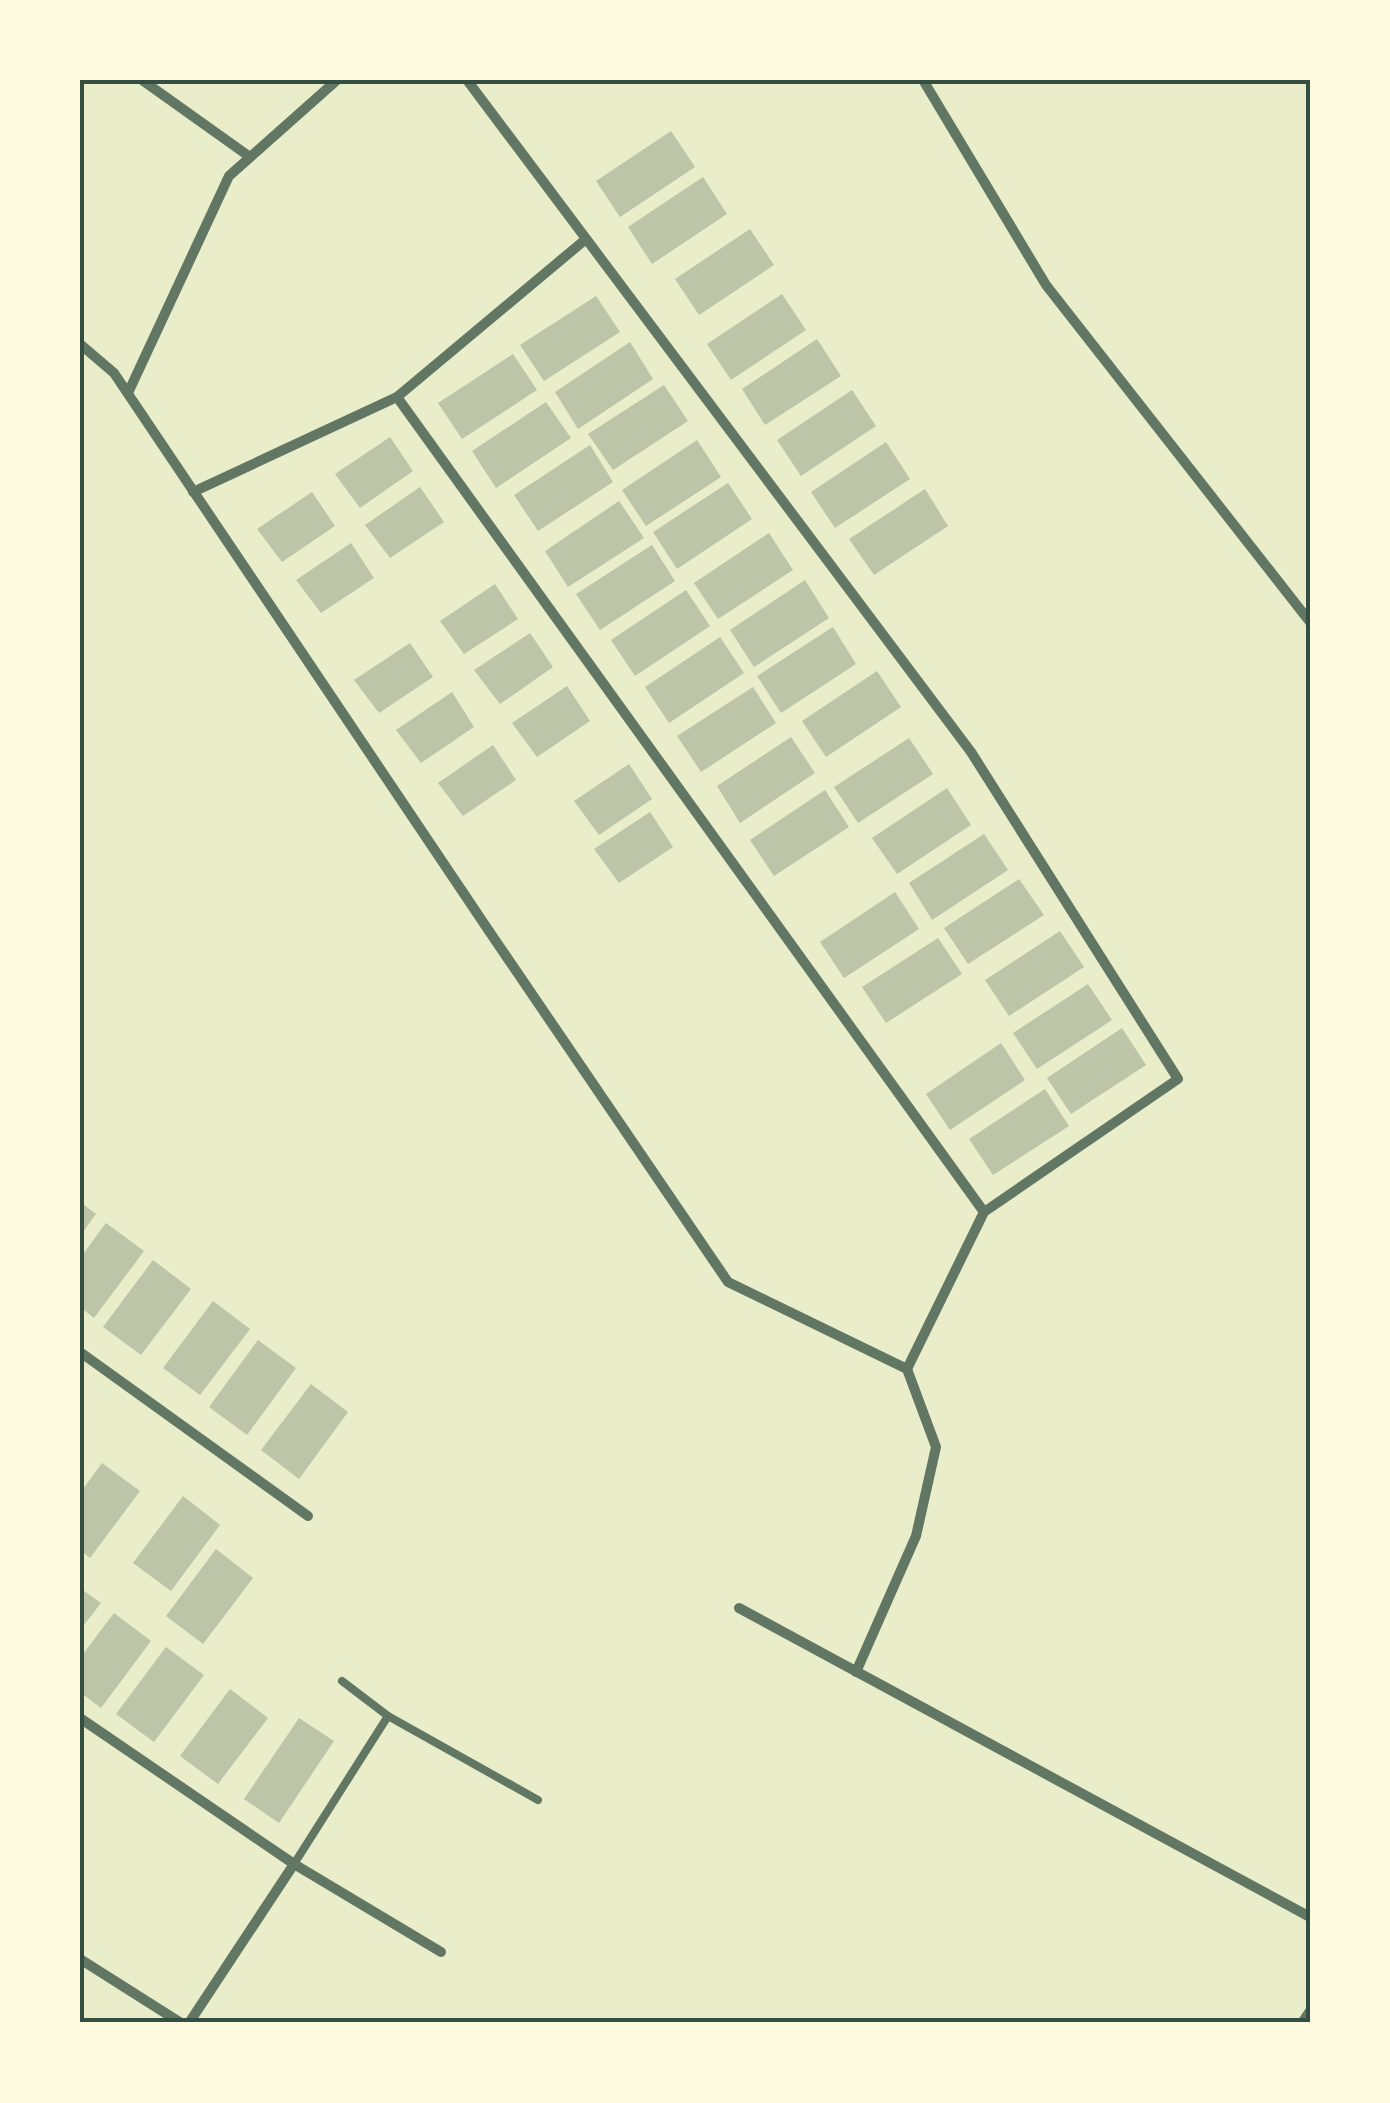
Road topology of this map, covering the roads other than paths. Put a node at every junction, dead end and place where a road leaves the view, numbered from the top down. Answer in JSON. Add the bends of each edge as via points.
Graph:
{"nodes":[{"id":1,"x":142,"y":80,"type":"edge"},
{"id":2,"x":337,"y":80,"type":"edge"},
{"id":3,"x":467,"y":80,"type":"edge"},
{"id":4,"x":923,"y":80,"type":"edge"},
{"id":5,"x":250,"y":157,"type":"junction"},
{"id":6,"x":586,"y":239,"type":"junction"},
{"id":7,"x":80,"y":344,"type":"edge"},
{"id":8,"x":128,"y":393,"type":"junction"},
{"id":9,"x":397,"y":397,"type":"junction"},
{"id":10,"x":193,"y":492,"type":"junction"},
{"id":11,"x":1310,"y":622,"type":"edge"},
{"id":12,"x":984,"y":1212,"type":"junction"},
{"id":13,"x":80,"y":1352,"type":"edge"},
{"id":14,"x":906,"y":1369,"type":"junction"},
{"id":15,"x":308,"y":1516,"type":"dead end"},
{"id":16,"x":738,"y":1608,"type":"dead end"},
{"id":17,"x":856,"y":1672,"type":"junction"},
{"id":18,"x":342,"y":1681,"type":"dead end"},
{"id":19,"x":388,"y":1716,"type":"junction"},
{"id":20,"x":80,"y":1718,"type":"edge"},
{"id":21,"x":538,"y":1800,"type":"dead end"},
{"id":22,"x":294,"y":1864,"type":"junction"},
{"id":23,"x":1310,"y":1917,"type":"edge"},
{"id":24,"x":442,"y":1952,"type":"dead end"},
{"id":25,"x":80,"y":1959,"type":"edge"},
{"id":26,"x":1310,"y":2011,"type":"edge"},
{"id":27,"x":181,"y":2023,"type":"edge"},
{"id":28,"x":190,"y":2023,"type":"edge"},
{"id":29,"x":1302,"y":2023,"type":"edge"}],
"edges":[{"from":1,"to":5,"type":"street"},
{"from":2,"to":5,"type":"street"},
{"from":3,"to":6,"type":"street"},
{"from":4,"to":11,"type":"street","via":[[1046,285]]},
{"from":5,"to":8,"type":"street","via":[[229,176]]},
{"from":6,"to":9,"type":"street"},
{"from":6,"to":12,"type":"street","via":[[971,752],[1178,1079]]},
{"from":7,"to":8,"type":"street"},
{"from":8,"to":10,"type":"street"},
{"from":9,"to":10,"type":"street"},
{"from":9,"to":12,"type":"street"},
{"from":10,"to":14,"type":"street","via":[[728,1282]]},
{"from":12,"to":14,"type":"street"},
{"from":13,"to":15,"type":"street"},
{"from":14,"to":17,"type":"street","via":[[936,1447],[916,1536]]},
{"from":16,"to":17,"type":"street"},
{"from":17,"to":23,"type":"street"},
{"from":18,"to":19,"type":"lane"},
{"from":19,"to":21,"type":"lane"},
{"from":19,"to":22,"type":"lane"},
{"from":20,"to":22,"type":"street"},
{"from":22,"to":24,"type":"street"},
{"from":22,"to":28,"type":"street"},
{"from":25,"to":27,"type":"street"},
{"from":26,"to":29,"type":"street"}]}
